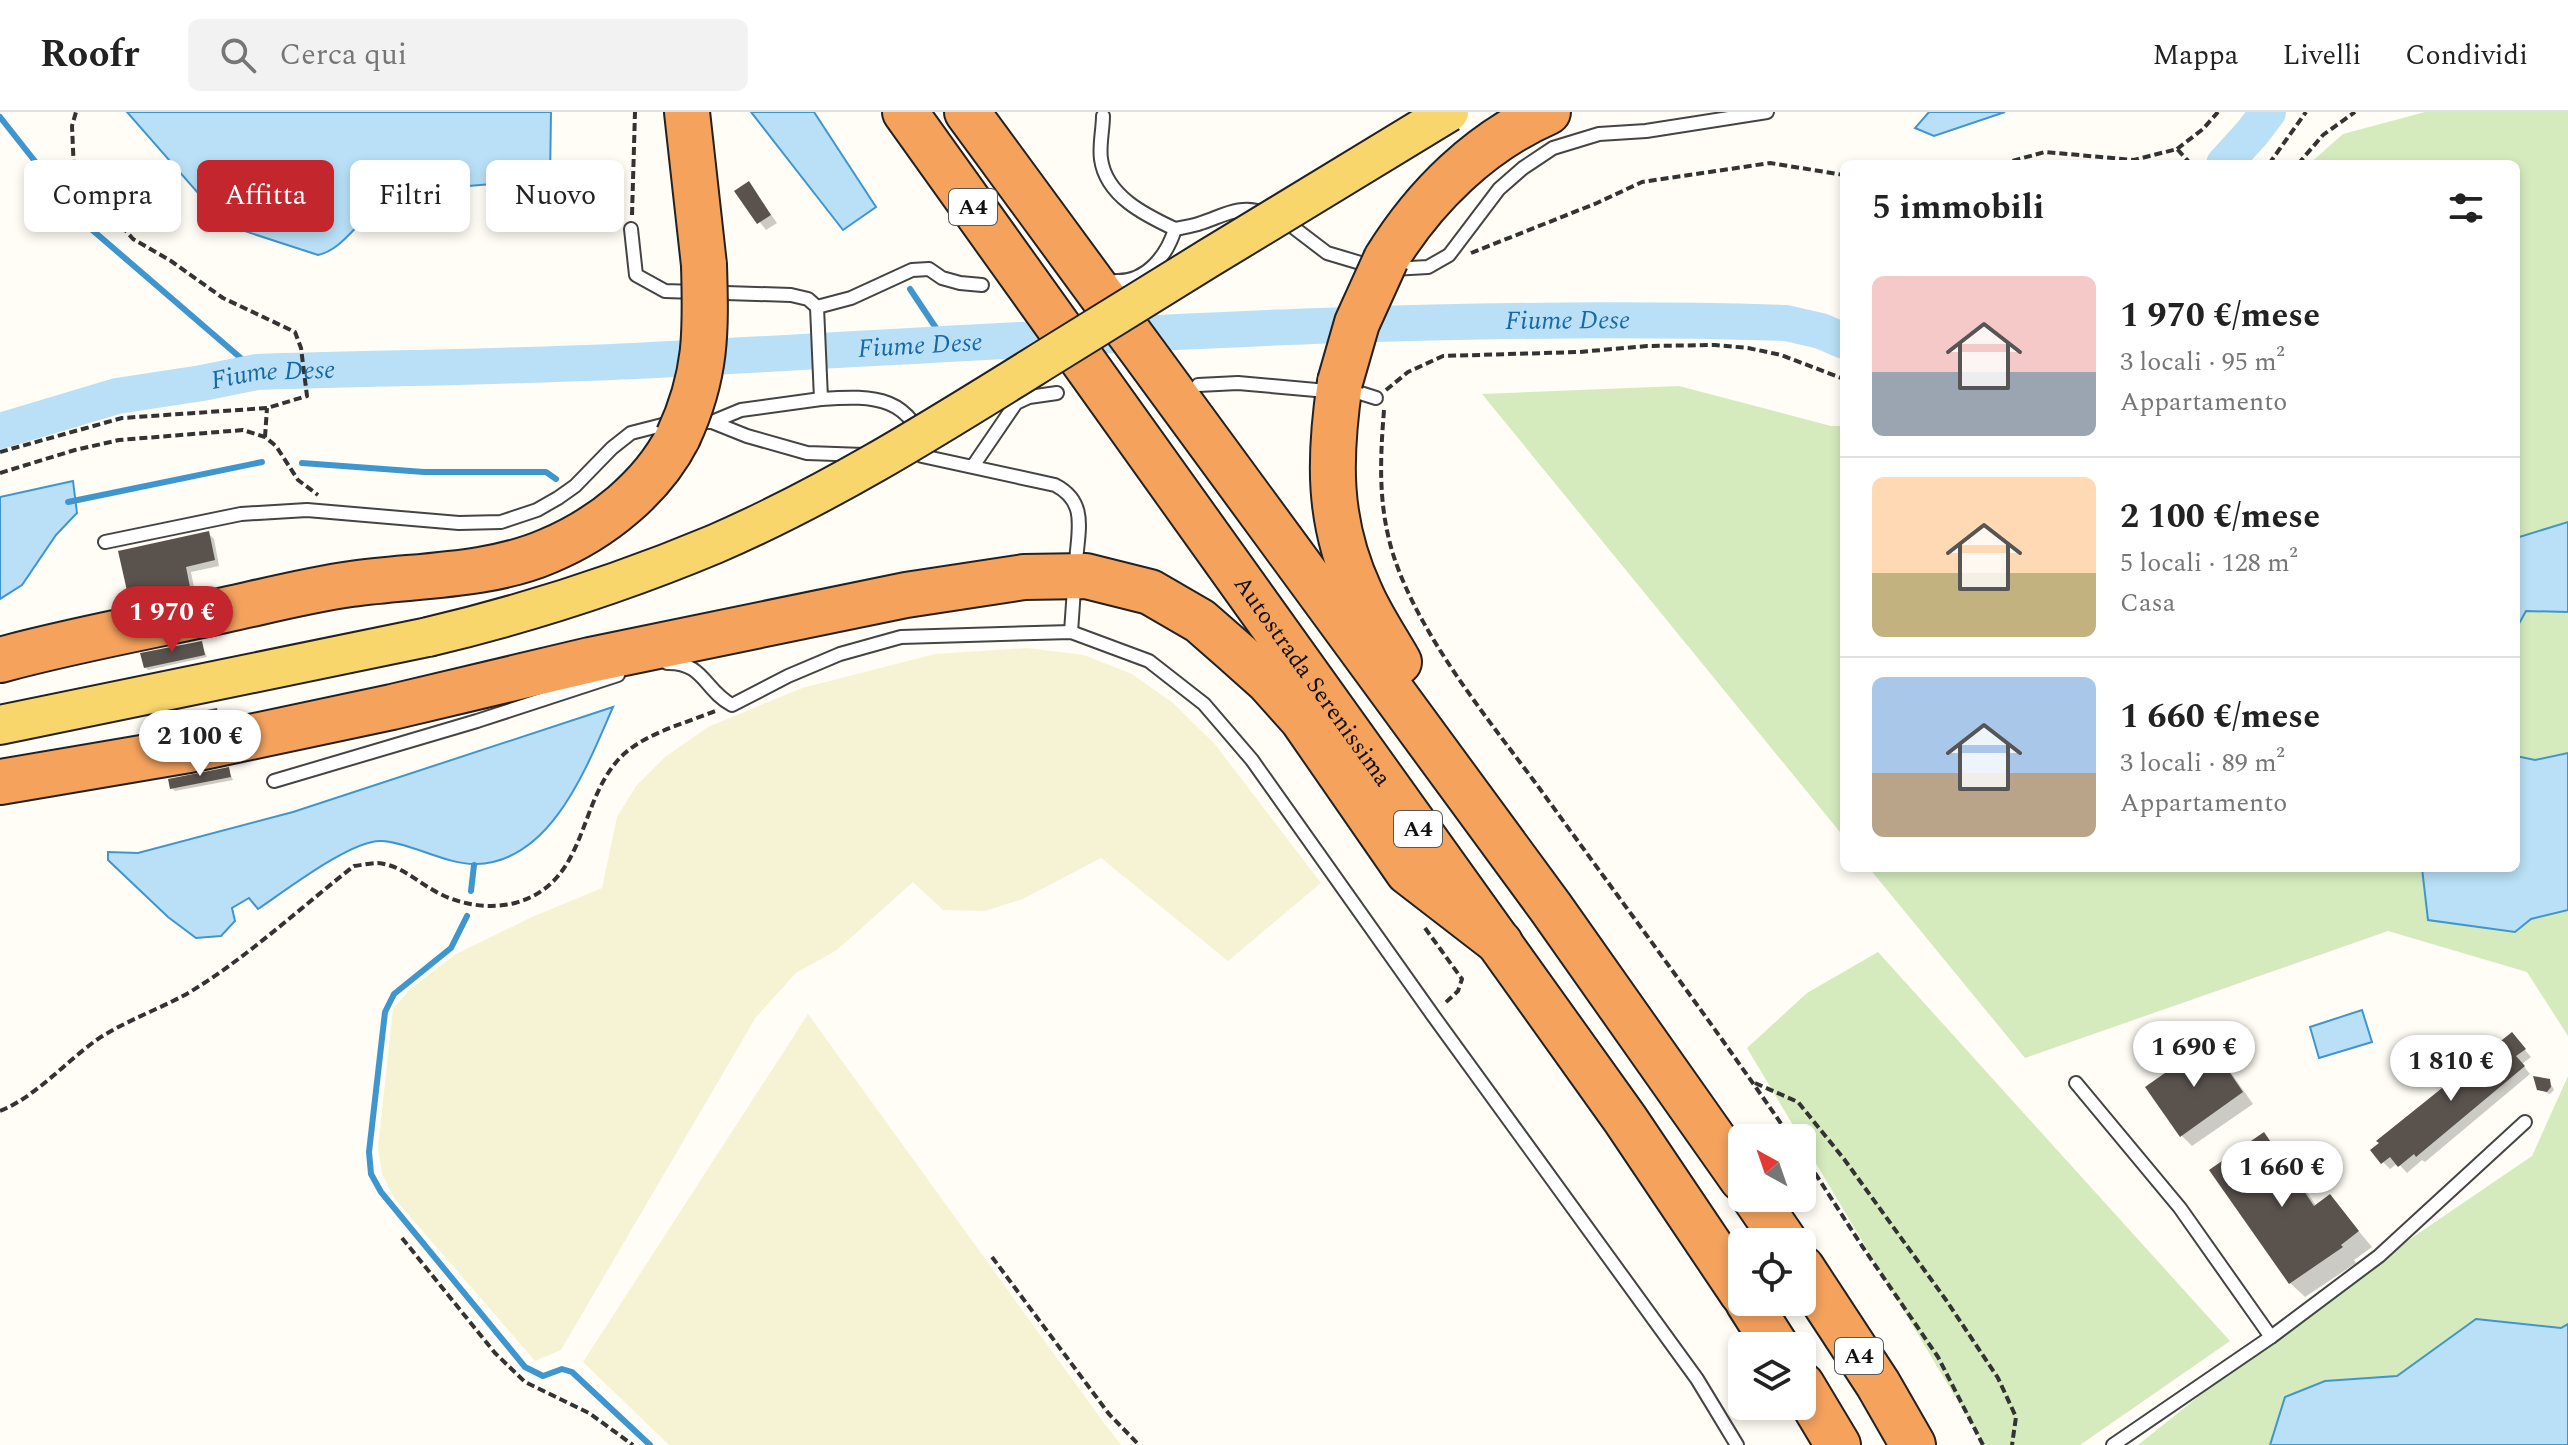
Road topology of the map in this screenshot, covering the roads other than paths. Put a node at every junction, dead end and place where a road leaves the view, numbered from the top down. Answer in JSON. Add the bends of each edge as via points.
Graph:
{"nodes":[{"id":1,"x":687,"y":112,"type":"edge"},
{"id":2,"x":905,"y":112,"type":"edge"},
{"id":3,"x":967,"y":112,"type":"edge"},
{"id":4,"x":1449,"y":112,"type":"edge"},
{"id":5,"x":1548,"y":112,"type":"edge"},
{"id":6,"x":1767,"y":112,"type":"edge"},
{"id":7,"x":1103,"y":116,"type":"dead end"},
{"id":8,"x":631,"y":229,"type":"road end"},
{"id":9,"x":1175,"y":229,"type":"junction"},
{"id":10,"x":982,"y":285,"type":"dead end"},
{"id":11,"x":1108,"y":288,"type":"junction"},
{"id":12,"x":818,"y":313,"type":"junction"},
{"id":13,"x":1073,"y":380,"type":"junction"},
{"id":14,"x":1198,"y":385,"type":"dead end"},
{"id":15,"x":1350,"y":391,"type":"junction"},
{"id":16,"x":821,"y":399,"type":"junction"},
{"id":17,"x":695,"y":429,"type":"junction"},
{"id":18,"x":929,"y":456,"type":"junction"},
{"id":19,"x":973,"y":466,"type":"junction"},
{"id":20,"x":105,"y":542,"type":"dead end"},
{"id":21,"x":1076,"y":562,"type":"dead end"},
{"id":22,"x":1074,"y":589,"type":"dead end"},
{"id":23,"x":1071,"y":632,"type":"junction"},
{"id":24,"x":0,"y":660,"type":"edge"},
{"id":25,"x":654,"y":666,"type":"dead end"},
{"id":26,"x":627,"y":673,"type":"dead end"},
{"id":27,"x":0,"y":725,"type":"edge"},
{"id":28,"x":274,"y":781,"type":"dead end"},
{"id":29,"x":0,"y":782,"type":"edge"},
{"id":30,"x":1551,"y":908,"type":"junction"},
{"id":31,"x":1500,"y":943,"type":"junction"},
{"id":32,"x":2076,"y":1083,"type":"dead end"},
{"id":33,"x":2525,"y":1122,"type":"dead end"},
{"id":34,"x":1728,"y":1159,"type":"edge"},
{"id":35,"x":1728,"y":1272,"type":"edge"},
{"id":36,"x":1816,"y":1289,"type":"edge"},
{"id":37,"x":2271,"y":1337,"type":"junction"},
{"id":38,"x":1816,"y":1408,"type":"edge"},
{"id":39,"x":1737,"y":1445,"type":"edge"},
{"id":40,"x":1838,"y":1445,"type":"edge"},
{"id":41,"x":1913,"y":1445,"type":"edge"},
{"id":42,"x":2113,"y":1445,"type":"edge"}],
"edges":[{"from":1,"to":17,"type":"highway","bridge":true,"via":[[704,265],[705,344],[692,407]]},
{"from":2,"to":13,"type":"highway","name":"Autostrada Serenissima","number":"A4","via":[[1041,301]]},
{"from":3,"to":11,"type":"highway","number":"A4"},
{"from":4,"to":27,"type":"main road","bridge":true,"via":[[912,442],[716,543],[627,578],[428,637]]},
{"from":5,"to":15,"type":"highway","bridge":true,"via":[[1523,123],[1450,178],[1400,236],[1357,323]]},
{"from":6,"to":9,"type":"lane","via":[[1599,134],[1553,148],[1499,189],[1449,255],[1428,267],[1363,266],[1327,253],[1289,224],[1254,210],[1227,211]]},
{"from":7,"to":9,"type":"lane","via":[[1101,159],[1106,177],[1146,215]]},
{"from":8,"to":12,"type":"lane","via":[[636,275],[665,291],[791,295],[808,299]]},
{"from":9,"to":11,"type":"lane","via":[[1169,249],[1152,267]]},
{"from":10,"to":12,"type":"lane","via":[[942,278],[929,269],[912,270]]},
{"from":11,"to":30,"type":"highway","number":"A4","via":[[1141,353]]},
{"from":12,"to":16,"type":"lane"},
{"from":13,"to":19,"type":"lane","via":[[1016,403]]},
{"from":13,"to":31,"type":"highway","name":"Autostrada Serenissima","number":"A4"},
{"from":14,"to":15,"type":"lane"},
{"from":15,"to":30,"type":"highway","via":[[1332,438],[1332,480],[1341,542],[1360,593],[1422,703],[1509,827]]},
{"from":16,"to":17,"type":"lane","via":[[741,410]]},
{"from":16,"to":18,"type":"lane","via":[[880,399],[914,420]]},
{"from":17,"to":18,"type":"lane","via":[[747,436],[807,453]]},
{"from":17,"to":20,"type":"lane","via":[[674,422],[631,433],[558,498],[501,522],[307,510],[241,514]]},
{"from":17,"to":24,"type":"highway","via":[[641,489],[574,540],[544,553],[486,568],[348,584]]},
{"from":18,"to":19,"type":"lane"},
{"from":19,"to":21,"type":"lane","via":[[1070,493],[1079,519]]},
{"from":22,"to":23,"type":"lane"},
{"from":23,"to":25,"type":"lane","via":[[901,637],[840,654],[732,705],[719,698],[701,673],[683,663]]},
{"from":23,"to":39,"type":"lane","via":[[1149,661],[1204,704],[1252,760],[1697,1379]]},
{"from":26,"to":28,"type":"lane"},
{"from":29,"to":31,"type":"highway","via":[[205,747],[906,595],[1024,577],[1086,576],[1150,592],[1200,621],[1232,649],[1302,719],[1408,872]]},
{"from":30,"to":34,"type":"highway","number":"A4"},
{"from":31,"to":35,"type":"highway","name":"Autostrada Serenissima","number":"A4"},
{"from":32,"to":37,"type":"lane","via":[[2180,1208]]},
{"from":33,"to":37,"type":"lane","via":[[2379,1256]]},
{"from":36,"to":41,"type":"highway","number":"A4"},
{"from":37,"to":42,"type":"lane"},
{"from":38,"to":40,"type":"highway","number":"A4"}]}
